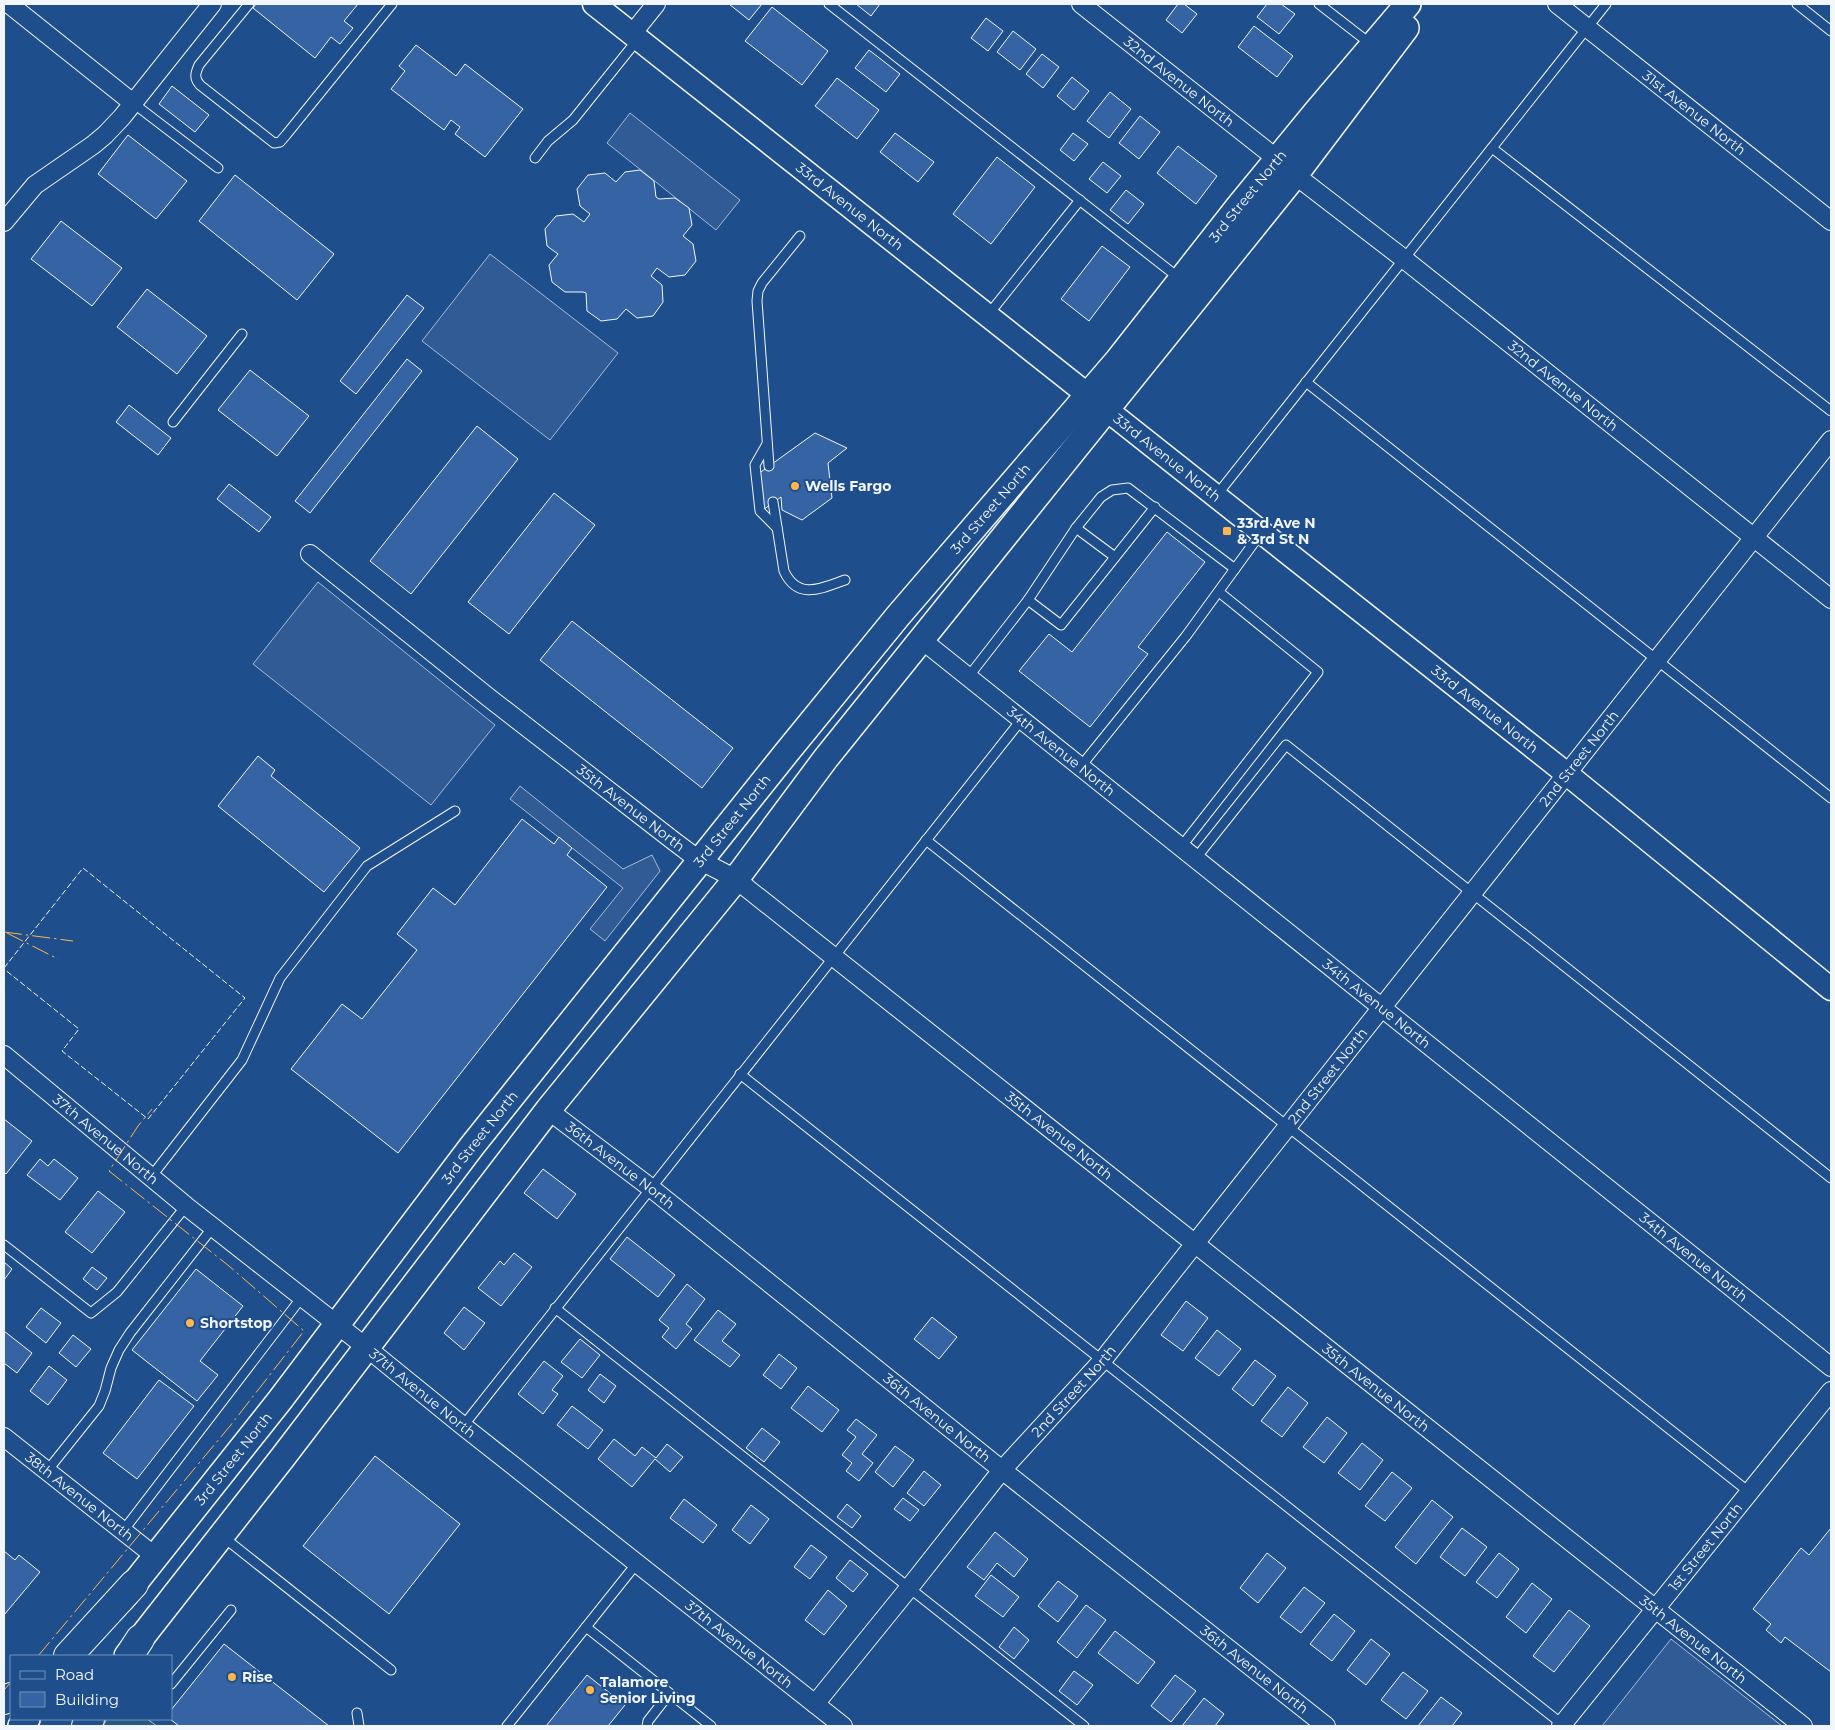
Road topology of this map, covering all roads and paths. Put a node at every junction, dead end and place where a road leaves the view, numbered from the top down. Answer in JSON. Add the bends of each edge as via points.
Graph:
{"nodes":[{"id":1,"x":9,"y":4,"type":"edge"},
{"id":2,"x":212,"y":4,"type":"edge"},
{"id":3,"x":249,"y":4,"type":"edge"},
{"id":4,"x":392,"y":4,"type":"edge"},
{"id":5,"x":594,"y":4,"type":"edge"},
{"id":6,"x":656,"y":4,"type":"edge"},
{"id":7,"x":830,"y":4,"type":"edge"},
{"id":8,"x":1082,"y":4,"type":"edge"},
{"id":9,"x":1319,"y":4,"type":"edge"},
{"id":10,"x":1408,"y":4,"type":"edge"},
{"id":11,"x":1424,"y":4,"type":"edge"},
{"id":12,"x":1557,"y":4,"type":"edge"},
{"id":13,"x":1606,"y":4,"type":"edge"},
{"id":14,"x":1797,"y":4,"type":"edge"},
{"id":15,"x":1587,"y":28,"type":"junction"},
{"id":16,"x":1831,"y":31,"type":"edge"},
{"id":17,"x":635,"y":36,"type":"junction"},
{"id":18,"x":1372,"y":45,"type":"junction"},
{"id":19,"x":133,"y":103,"type":"junction"},
{"id":20,"x":1492,"y":148,"type":"junction"},
{"id":21,"x":535,"y":158,"type":"dead end"},
{"id":22,"x":1286,"y":167,"type":"junction"},
{"id":23,"x":218,"y":168,"type":"dead end"},
{"id":24,"x":1080,"y":200,"type":"junction"},
{"id":25,"x":1831,"y":221,"type":"edge"},
{"id":26,"x":4,"y":222,"type":"edge"},
{"id":27,"x":800,"y":236,"type":"dead end"},
{"id":28,"x":1404,"y":259,"type":"junction"},
{"id":29,"x":1182,"y":280,"type":"junction"},
{"id":30,"x":988,"y":315,"type":"junction"},
{"id":31,"x":242,"y":334,"type":"dead end"},
{"id":32,"x":1306,"y":382,"type":"junction"},
{"id":33,"x":1097,"y":402,"type":"junction"},
{"id":34,"x":1831,"y":411,"type":"edge"},
{"id":35,"x":173,"y":422,"type":"dead end"},
{"id":36,"x":1831,"y":440,"type":"edge"},
{"id":37,"x":767,"y":444,"type":"junction"},
{"id":38,"x":769,"y":466,"type":"dead end"},
{"id":39,"x":1216,"y":496,"type":"junction"},
{"id":40,"x":773,"y":502,"type":"dead end"},
{"id":41,"x":1155,"y":507,"type":"junction"},
{"id":42,"x":778,"y":528,"type":"junction"},
{"id":43,"x":1076,"y":528,"type":"junction"},
{"id":44,"x":1262,"y":532,"type":"junction"},
{"id":45,"x":1755,"y":537,"type":"junction"},
{"id":46,"x":310,"y":554,"type":"dead end"},
{"id":47,"x":1115,"y":557,"type":"junction"},
{"id":48,"x":1235,"y":568,"type":"junction"},
{"id":49,"x":846,"y":580,"type":"dead end"},
{"id":50,"x":1219,"y":592,"type":"junction"},
{"id":51,"x":1831,"y":599,"type":"edge"},
{"id":52,"x":1028,"y":600,"type":"junction"},
{"id":53,"x":922,"y":640,"type":"junction"},
{"id":54,"x":1657,"y":660,"type":"junction"},
{"id":55,"x":969,"y":676,"type":"junction"},
{"id":56,"x":1022,"y":719,"type":"junction"},
{"id":57,"x":1081,"y":766,"type":"junction"},
{"id":58,"x":1567,"y":774,"type":"junction"},
{"id":59,"x":1831,"y":798,"type":"edge"},
{"id":60,"x":455,"y":811,"type":"dead end"},
{"id":61,"x":926,"y":840,"type":"junction"},
{"id":62,"x":1181,"y":846,"type":"junction"},
{"id":63,"x":1196,"y":858,"type":"junction"},
{"id":64,"x":700,"y":860,"type":"junction"},
{"id":65,"x":736,"y":879,"type":"junction"},
{"id":66,"x":1472,"y":893,"type":"junction"},
{"id":67,"x":834,"y":956,"type":"junction"},
{"id":68,"x":1831,"y":989,"type":"edge"},
{"id":69,"x":1382,"y":1008,"type":"junction"},
{"id":70,"x":4,"y":1055,"type":"edge"},
{"id":71,"x":740,"y":1074,"type":"junction"},
{"id":72,"x":548,"y":1110,"type":"junction"},
{"id":73,"x":1288,"y":1127,"type":"junction"},
{"id":74,"x":151,"y":1177,"type":"junction"},
{"id":75,"x":1831,"y":1178,"type":"edge"},
{"id":76,"x":651,"y":1188,"type":"junction"},
{"id":77,"x":186,"y":1206,"type":"junction"},
{"id":78,"x":213,"y":1227,"type":"junction"},
{"id":79,"x":1196,"y":1243,"type":"junction"},
{"id":80,"x":4,"y":1245,"type":"edge"},
{"id":81,"x":302,"y":1297,"type":"junction"},
{"id":82,"x":556,"y":1308,"type":"junction"},
{"id":83,"x":336,"y":1324,"type":"junction"},
{"id":84,"x":367,"y":1348,"type":"junction"},
{"id":85,"x":1102,"y":1361,"type":"junction"},
{"id":86,"x":1831,"y":1367,"type":"edge"},
{"id":87,"x":1831,"y":1391,"type":"edge"},
{"id":88,"x":463,"y":1426,"type":"junction"},
{"id":89,"x":4,"y":1437,"type":"edge"},
{"id":90,"x":1002,"y":1470,"type":"junction"},
{"id":91,"x":47,"y":1471,"type":"junction"},
{"id":92,"x":1748,"y":1492,"type":"junction"},
{"id":93,"x":123,"y":1531,"type":"junction"},
{"id":94,"x":222,"y":1536,"type":"junction"},
{"id":95,"x":156,"y":1557,"type":"junction"},
{"id":96,"x":637,"y":1562,"type":"junction"},
{"id":97,"x":134,"y":1584,"type":"junction"},
{"id":98,"x":909,"y":1588,"type":"junction"},
{"id":99,"x":231,"y":1610,"type":"dead end"},
{"id":100,"x":1654,"y":1610,"type":"junction"},
{"id":101,"x":586,"y":1627,"type":"junction"},
{"id":102,"x":132,"y":1651,"type":"edge"},
{"id":103,"x":69,"y":1655,"type":"edge"},
{"id":104,"x":77,"y":1655,"type":"edge"},
{"id":105,"x":392,"y":1670,"type":"dead end"},
{"id":106,"x":172,"y":1683,"type":"edge"},
{"id":107,"x":669,"y":1694,"type":"junction"},
{"id":108,"x":815,"y":1704,"type":"junction"},
{"id":109,"x":357,"y":1713,"type":"dead end"},
{"id":110,"x":1561,"y":1725,"type":"edge"},
{"id":111,"x":359,"y":1726,"type":"edge"},
{"id":112,"x":507,"y":1726,"type":"edge"},
{"id":113,"x":647,"y":1726,"type":"edge"},
{"id":114,"x":711,"y":1726,"type":"edge"},
{"id":115,"x":843,"y":1726,"type":"edge"},
{"id":116,"x":1084,"y":1726,"type":"edge"},
{"id":117,"x":1326,"y":1726,"type":"edge"},
{"id":118,"x":1802,"y":1726,"type":"edge"}],
"edges":[{"from":1,"to":19,"type":"street"},
{"from":2,"to":19,"type":"street"},
{"from":3,"to":4,"type":"lane","via":[[199,65],[195,79],[274,143],[286,135]]},
{"from":5,"to":17,"type":"street","name":"33rd Avenue North"},
{"from":6,"to":17,"type":"street"},
{"from":7,"to":24,"type":"lane"},
{"from":8,"to":22,"type":"street","name":"32nd Avenue North"},
{"from":9,"to":18,"type":"lane"},
{"from":10,"to":18,"type":"main road","name":"3rd Street North"},
{"from":11,"to":22,"type":"main road","name":"3rd Street North","via":[[1387,55]]},
{"from":12,"to":15,"type":"street","name":"31st Avenue North"},
{"from":13,"to":15,"type":"lane"},
{"from":14,"to":16,"type":"lane"},
{"from":15,"to":20,"type":"lane"},
{"from":15,"to":25,"type":"street","name":"31st Avenue North"},
{"from":17,"to":21,"type":"lane","via":[[573,120],[548,141]]},
{"from":17,"to":30,"type":"street","name":"33rd Avenue North"},
{"from":18,"to":22,"type":"main road","name":"3rd Street North"},
{"from":19,"to":23,"type":"lane"},
{"from":19,"to":26,"type":"street","via":[[93,145],[35,185]]},
{"from":20,"to":28,"type":"lane"},
{"from":20,"to":34,"type":"lane"},
{"from":22,"to":28,"type":"street","name":"32nd Avenue North"},
{"from":22,"to":29,"type":"main road","name":"3rd Street North"},
{"from":22,"to":33,"type":"main road","name":"3rd Street North"},
{"from":24,"to":29,"type":"lane"},
{"from":24,"to":30,"type":"lane"},
{"from":27,"to":37,"type":"lane","via":[[758,291]]},
{"from":28,"to":32,"type":"lane"},
{"from":28,"to":45,"type":"street","name":"32nd Avenue North"},
{"from":29,"to":33,"type":"main road","name":"3rd Street North"},
{"from":30,"to":33,"type":"street","name":"33rd Avenue North"},
{"from":31,"to":35,"type":"lane"},
{"from":32,"to":39,"type":"lane"},
{"from":32,"to":54,"type":"lane"},
{"from":33,"to":39,"type":"street","name":"33rd Avenue North"},
{"from":33,"to":53,"type":"main road","name":"3rd Street North"},
{"from":33,"to":64,"type":"main road","name":"3rd Street North","via":[[868,651]]},
{"from":36,"to":45,"type":"street","name":"2nd Street North"},
{"from":37,"to":38,"type":"lane"},
{"from":37,"to":42,"type":"lane","via":[[755,465],[760,511]]},
{"from":39,"to":44,"type":"street","name":"33rd Avenue North"},
{"from":40,"to":42,"type":"lane"},
{"from":41,"to":43,"type":"lane","via":[[1128,488],[1112,490],[1101,497]]},
{"from":41,"to":47,"type":"lane"},
{"from":41,"to":48,"type":"lane"},
{"from":42,"to":49,"type":"lane","via":[[784,571],[795,586],[811,590]]},
{"from":43,"to":47,"type":"lane"},
{"from":43,"to":52,"type":"lane"},
{"from":44,"to":48,"type":"lane"},
{"from":44,"to":58,"type":"street","name":"33rd Avenue North"},
{"from":45,"to":51,"type":"street","name":"32nd Avenue North"},
{"from":45,"to":54,"type":"street","name":"2nd Street North"},
{"from":46,"to":64,"type":"street","name":"35th Avenue North","via":[[488,697]]},
{"from":47,"to":52,"type":"lane","via":[[1061,625]]},
{"from":48,"to":50,"type":"lane"},
{"from":50,"to":57,"type":"lane"},
{"from":50,"to":62,"type":"lane","via":[[1318,672]]},
{"from":52,"to":55,"type":"lane"},
{"from":53,"to":55,"type":"street","name":"34th Avenue North"},
{"from":53,"to":65,"type":"main road","name":"3rd Street North","via":[[826,758]]},
{"from":54,"to":58,"type":"street","name":"2nd Street North"},
{"from":54,"to":59,"type":"lane"},
{"from":55,"to":56,"type":"street","name":"34th Avenue North"},
{"from":56,"to":57,"type":"street","name":"34th Avenue North"},
{"from":56,"to":61,"type":"lane"},
{"from":57,"to":62,"type":"street","name":"34th Avenue North"},
{"from":58,"to":66,"type":"street","name":"2nd Street North"},
{"from":58,"to":68,"type":"street","name":"33rd Avenue North"},
{"from":60,"to":74,"type":"lane","via":[[367,866],[280,978],[242,1060]]},
{"from":61,"to":67,"type":"lane"},
{"from":61,"to":73,"type":"lane"},
{"from":62,"to":63,"type":"street","name":"34th Avenue North"},
{"from":63,"to":66,"type":"lane","via":[[1286,745]]},
{"from":63,"to":69,"type":"street","name":"34th Avenue North"},
{"from":64,"to":65,"type":"street","name":"35th Avenue North"},
{"from":64,"to":83,"type":"main road","name":"3rd Street North","via":[[466,1153]]},
{"from":65,"to":67,"type":"street","name":"35th Avenue North"},
{"from":65,"to":72,"type":"main road","name":"3rd Street North"},
{"from":66,"to":69,"type":"street","name":"2nd Street North"},
{"from":66,"to":75,"type":"lane"},
{"from":67,"to":71,"type":"lane"},
{"from":67,"to":79,"type":"street","name":"35th Avenue North"},
{"from":69,"to":73,"type":"street","name":"2nd Street North"},
{"from":69,"to":86,"type":"street","name":"34th Avenue North"},
{"from":70,"to":74,"type":"street","name":"37th Avenue North"},
{"from":71,"to":76,"type":"lane"},
{"from":71,"to":85,"type":"lane"},
{"from":72,"to":76,"type":"street","name":"36th Avenue North"},
{"from":72,"to":84,"type":"main road","name":"3rd Street North"},
{"from":73,"to":79,"type":"street","name":"2nd Street North"},
{"from":73,"to":92,"type":"lane"},
{"from":74,"to":77,"type":"street","name":"37th Avenue North"},
{"from":76,"to":82,"type":"lane"},
{"from":76,"to":90,"type":"street","name":"36th Avenue North"},
{"from":77,"to":78,"type":"street","name":"37th Avenue North"},
{"from":77,"to":80,"type":"lane","via":[[117,1292],[91,1313]]},
{"from":78,"to":81,"type":"street","name":"37th Avenue North"},
{"from":78,"to":91,"type":"lane","via":[[130,1333],[111,1368],[98,1406]]},
{"from":79,"to":85,"type":"street","name":"2nd Street North"},
{"from":79,"to":100,"type":"street","name":"35th Avenue North"},
{"from":81,"to":83,"type":"street","name":"37th Avenue North"},
{"from":81,"to":93,"type":"lane"},
{"from":82,"to":88,"type":"lane"},
{"from":82,"to":98,"type":"lane"},
{"from":83,"to":84,"type":"street","name":"37th Avenue North"},
{"from":83,"to":95,"type":"main road","name":"3rd Street North"},
{"from":84,"to":88,"type":"street","name":"37th Avenue North"},
{"from":84,"to":94,"type":"main road","name":"3rd Street North"},
{"from":85,"to":90,"type":"street","name":"2nd Street North"},
{"from":85,"to":110,"type":"lane"},
{"from":87,"to":92,"type":"street","name":"1st Street North"},
{"from":88,"to":96,"type":"street","name":"37th Avenue North"},
{"from":89,"to":91,"type":"street","name":"38th Avenue North"},
{"from":90,"to":98,"type":"street","name":"2nd Street North"},
{"from":90,"to":117,"type":"street","name":"36th Avenue North"},
{"from":91,"to":93,"type":"street","name":"38th Avenue North"},
{"from":92,"to":100,"type":"street","name":"1st Street North"},
{"from":93,"to":95,"type":"street","name":"38th Avenue North"},
{"from":94,"to":102,"type":"main road","name":"3rd Street North"},
{"from":94,"to":105,"type":"lane"},
{"from":95,"to":97,"type":"main road","name":"3rd Street North"},
{"from":96,"to":101,"type":"lane"},
{"from":96,"to":108,"type":"street","name":"37th Avenue North"},
{"from":97,"to":103,"type":"highway"},
{"from":97,"to":104,"type":"main road","name":"3rd Street North"},
{"from":98,"to":108,"type":"street","name":"2nd Street North"},
{"from":98,"to":116,"type":"lane"},
{"from":99,"to":106,"type":"lane"},
{"from":100,"to":110,"type":"street","name":"1st Street North"},
{"from":100,"to":118,"type":"street","name":"35th Avenue North"},
{"from":101,"to":107,"type":"lane"},
{"from":101,"to":112,"type":"lane"},
{"from":107,"to":113,"type":"lane","via":[[648,1720]]},
{"from":107,"to":114,"type":"lane"},
{"from":108,"to":115,"type":"street","name":"37th Avenue North"},
{"from":109,"to":111,"type":"lane"}]}
